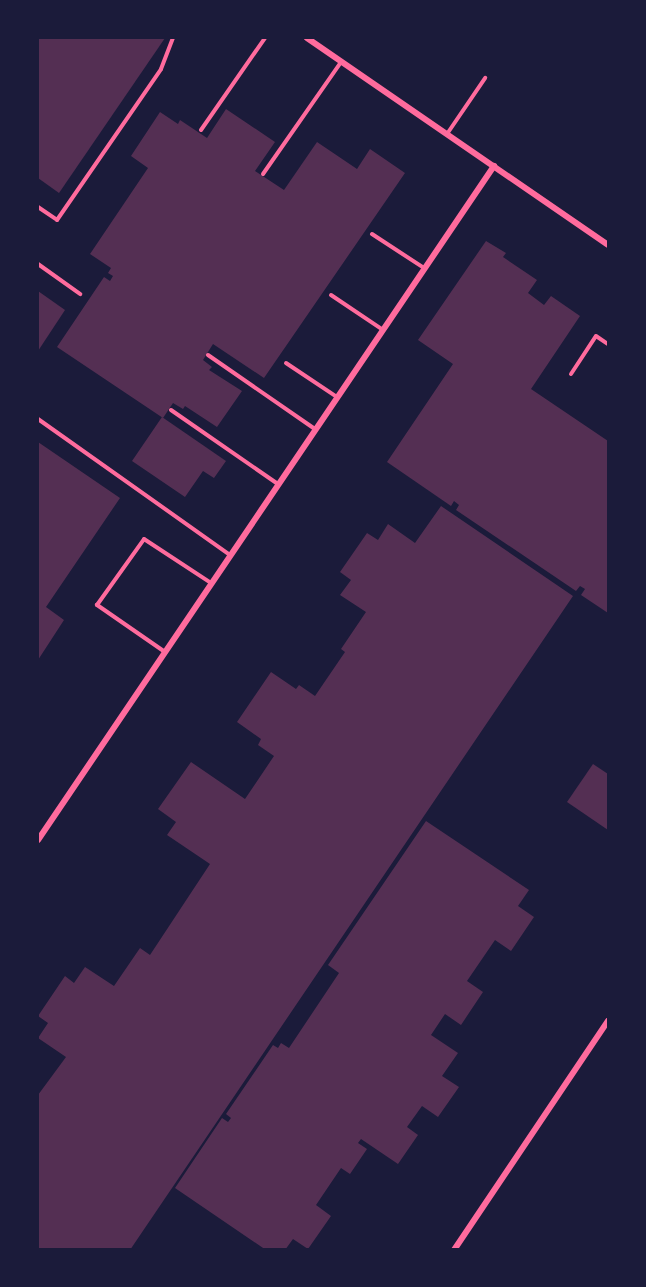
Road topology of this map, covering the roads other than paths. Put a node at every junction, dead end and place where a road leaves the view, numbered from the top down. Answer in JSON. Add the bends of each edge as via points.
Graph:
{"nodes":[{"id":1,"x":173,"y":38,"type":"edge"},
{"id":2,"x":265,"y":38,"type":"edge"},
{"id":3,"x":307,"y":38,"type":"edge"},
{"id":4,"x":341,"y":61,"type":"junction"},
{"id":5,"x":485,"y":78,"type":"dead end"},
{"id":6,"x":201,"y":130,"type":"dead end"},
{"id":7,"x":447,"y":134,"type":"junction"},
{"id":8,"x":494,"y":166,"type":"junction"},
{"id":9,"x":263,"y":174,"type":"dead end"},
{"id":10,"x":38,"y":207,"type":"edge"},
{"id":11,"x":372,"y":234,"type":"dead end"},
{"id":12,"x":609,"y":244,"type":"edge"},
{"id":13,"x":38,"y":264,"type":"edge"},
{"id":14,"x":424,"y":268,"type":"junction"},
{"id":15,"x":80,"y":294,"type":"dead end"},
{"id":16,"x":332,"y":295,"type":"dead end"},
{"id":17,"x":383,"y":330,"type":"junction"},
{"id":18,"x":609,"y":344,"type":"edge"},
{"id":19,"x":208,"y":355,"type":"dead end"},
{"id":20,"x":286,"y":363,"type":"dead end"},
{"id":21,"x":571,"y":375,"type":"dead end"},
{"id":22,"x":337,"y":397,"type":"junction"},
{"id":23,"x":171,"y":410,"type":"dead end"},
{"id":24,"x":38,"y":419,"type":"edge"},
{"id":25,"x":315,"y":429,"type":"junction"},
{"id":26,"x":278,"y":484,"type":"junction"},
{"id":27,"x":230,"y":555,"type":"junction"},
{"id":28,"x":211,"y":583,"type":"junction"},
{"id":29,"x":165,"y":652,"type":"junction"},
{"id":30,"x":38,"y":840,"type":"edge"},
{"id":31,"x":609,"y":1020,"type":"edge"},
{"id":32,"x":454,"y":1250,"type":"edge"}],
"edges":[{"from":1,"to":10,"type":"lane","via":[[161,69],[57,220]]},
{"from":2,"to":6,"type":"lane"},
{"from":3,"to":4,"type":"street"},
{"from":4,"to":7,"type":"street"},
{"from":4,"to":9,"type":"lane"},
{"from":5,"to":7,"type":"lane"},
{"from":7,"to":8,"type":"street"},
{"from":8,"to":12,"type":"street"},
{"from":8,"to":14,"type":"street"},
{"from":11,"to":14,"type":"lane"},
{"from":13,"to":15,"type":"lane"},
{"from":14,"to":17,"type":"street"},
{"from":16,"to":17,"type":"lane"},
{"from":17,"to":22,"type":"street"},
{"from":18,"to":21,"type":"lane","via":[[596,336]]},
{"from":19,"to":25,"type":"lane"},
{"from":20,"to":22,"type":"lane"},
{"from":22,"to":25,"type":"street"},
{"from":23,"to":26,"type":"lane"},
{"from":24,"to":27,"type":"lane"},
{"from":25,"to":26,"type":"street"},
{"from":26,"to":27,"type":"street"},
{"from":27,"to":28,"type":"street"},
{"from":28,"to":29,"type":"street"},
{"from":28,"to":29,"type":"lane","via":[[144,539],[98,605]]},
{"from":29,"to":30,"type":"street"},
{"from":31,"to":32,"type":"street"}]}
